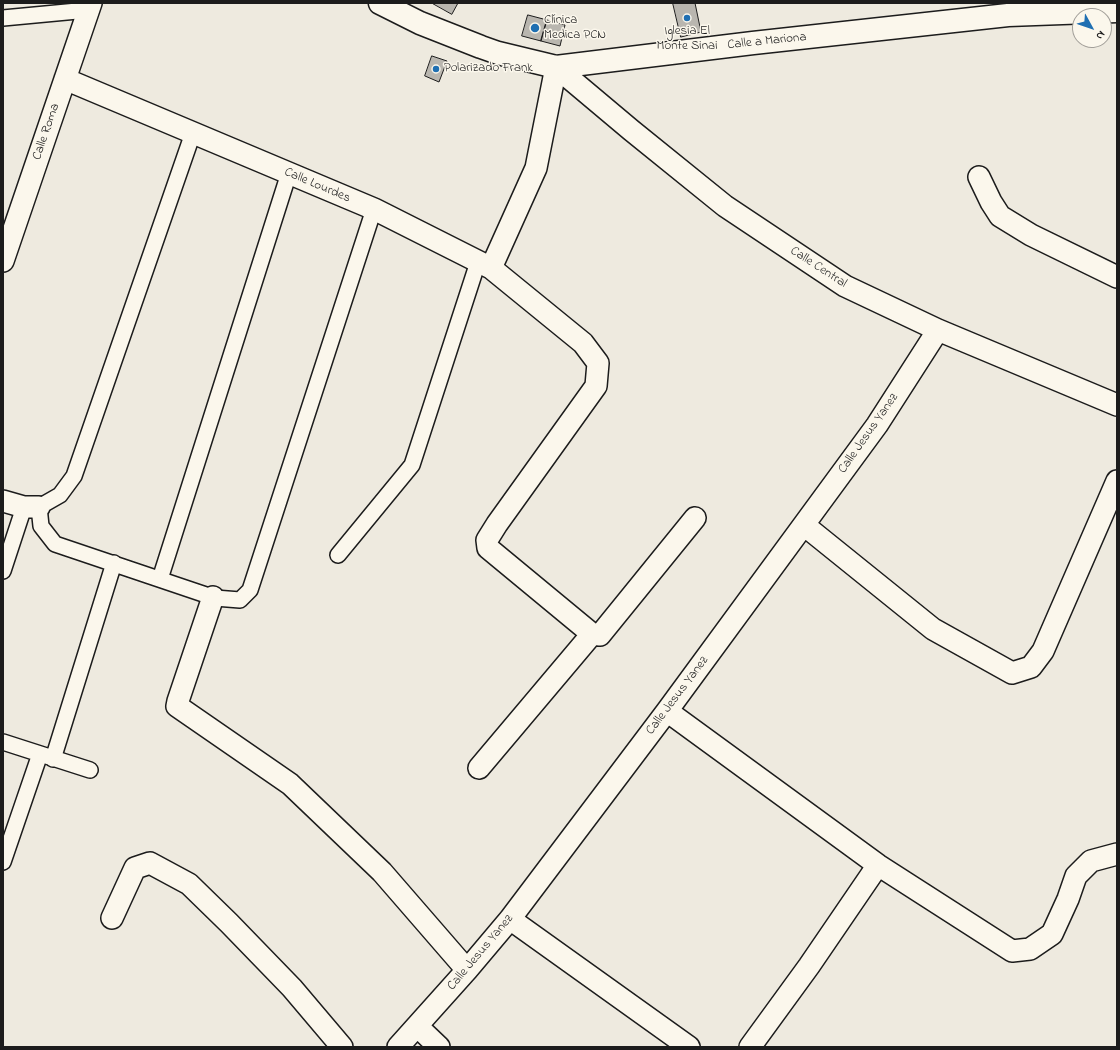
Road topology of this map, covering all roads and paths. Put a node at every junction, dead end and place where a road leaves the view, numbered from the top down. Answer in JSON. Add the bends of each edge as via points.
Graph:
{"nodes":[{"id":1,"x":380,"y":3,"type":"edge"},
{"id":2,"x":90,"y":6,"type":"edge"},
{"id":3,"x":1117,"y":11,"type":"edge"},
{"id":4,"x":3,"y":18,"type":"edge"},
{"id":5,"x":556,"y":68,"type":"junction"},
{"id":6,"x":65,"y":80,"type":"junction"},
{"id":7,"x":193,"y":133,"type":"junction"},
{"id":8,"x":289,"y":174,"type":"junction"},
{"id":9,"x":979,"y":177,"type":"dead end"},
{"id":10,"x":374,"y":209,"type":"junction"},
{"id":11,"x":3,"y":261,"type":"edge"},
{"id":12,"x":484,"y":265,"type":"junction"},
{"id":13,"x":1117,"y":277,"type":"edge"},
{"id":14,"x":938,"y":330,"type":"junction"},
{"id":15,"x":1117,"y":405,"type":"edge"},
{"id":16,"x":1117,"y":481,"type":"edge"},
{"id":17,"x":3,"y":501,"type":"edge"},
{"id":18,"x":31,"y":507,"type":"junction"},
{"id":19,"x":695,"y":518,"type":"dead end"},
{"id":20,"x":804,"y":525,"type":"junction"},
{"id":21,"x":338,"y":555,"type":"dead end"},
{"id":22,"x":114,"y":563,"type":"junction"},
{"id":23,"x":3,"y":571,"type":"edge"},
{"id":24,"x":160,"y":579,"type":"junction"},
{"id":25,"x":213,"y":597,"type":"junction"},
{"id":26,"x":592,"y":634,"type":"junction"},
{"id":27,"x":667,"y":711,"type":"junction"},
{"id":28,"x":3,"y":742,"type":"edge"},
{"id":29,"x":46,"y":756,"type":"junction"},
{"id":30,"x":479,"y":768,"type":"dead end"},
{"id":31,"x":90,"y":770,"type":"dead end"},
{"id":32,"x":1117,"y":854,"type":"edge"},
{"id":33,"x":3,"y":862,"type":"edge"},
{"id":34,"x":878,"y":865,"type":"junction"},
{"id":35,"x":112,"y":918,"type":"dead end"},
{"id":36,"x":510,"y":919,"type":"junction"},
{"id":37,"x":468,"y":970,"type":"junction"},
{"id":38,"x":417,"y":1026,"type":"junction"},
{"id":39,"x":342,"y":1047,"type":"edge"},
{"id":40,"x":398,"y":1047,"type":"edge"},
{"id":41,"x":439,"y":1047,"type":"edge"},
{"id":42,"x":689,"y":1047,"type":"edge"},
{"id":43,"x":750,"y":1047,"type":"edge"}],
"edges":[{"from":1,"to":5,"type":"main road","name":"Calle a Mariona","via":[[420,23],[487,49]]},
{"from":2,"to":4,"type":"street"},
{"from":2,"to":6,"type":"street","name":"Calle Roma"},
{"from":3,"to":5,"type":"main road","name":"Calle a Mariona","via":[[1008,15]]},
{"from":5,"to":12,"type":"street","via":[[536,168]]},
{"from":5,"to":14,"type":"street","name":"Calle Central","via":[[725,206],[845,286]]},
{"from":6,"to":7,"type":"street","name":"Calle Lourdes"},
{"from":6,"to":11,"type":"street","name":"Calle Roma"},
{"from":7,"to":8,"type":"street","name":"Calle Lourdes"},
{"from":7,"to":18,"type":"street","via":[[74,476],[60,495]]},
{"from":8,"to":10,"type":"street","name":"Calle Lourdes"},
{"from":8,"to":24,"type":"street"},
{"from":9,"to":13,"type":"street","via":[[1000,216],[1031,236]]},
{"from":10,"to":12,"type":"street","name":"Calle Lourdes"},
{"from":10,"to":25,"type":"street","via":[[250,590],[240,600]]},
{"from":12,"to":21,"type":"street","via":[[412,465]]},
{"from":12,"to":26,"type":"street","name":"Calle Lourdes","via":[[583,343],[598,363],[596,386],[487,540],[488,548]]},
{"from":14,"to":15,"type":"street","name":"Calle Central"},
{"from":14,"to":20,"type":"street","name":"Calle Jesus Yanez","via":[[877,425]]},
{"from":16,"to":20,"type":"street","via":[[1043,650],[1031,667],[1012,673],[933,629]]},
{"from":17,"to":18,"type":"street"},
{"from":18,"to":22,"type":"street","via":[[55,544]]},
{"from":18,"to":23,"type":"street"},
{"from":19,"to":26,"type":"street","via":[[600,635]]},
{"from":20,"to":27,"type":"street","name":"Calle Jesus Yanez"},
{"from":22,"to":24,"type":"street"},
{"from":22,"to":29,"type":"street"},
{"from":24,"to":25,"type":"street"},
{"from":25,"to":37,"type":"street","via":[[177,706],[290,784],[382,872]]},
{"from":26,"to":30,"type":"street"},
{"from":27,"to":34,"type":"street"},
{"from":27,"to":36,"type":"street","name":"Calle Jesus Yanez"},
{"from":28,"to":29,"type":"street"},
{"from":29,"to":31,"type":"street"},
{"from":29,"to":33,"type":"street"},
{"from":32,"to":34,"type":"street","via":[[1091,861],[1076,876],[1052,934],[1030,948],[1012,952]]},
{"from":34,"to":43,"type":"street"},
{"from":35,"to":39,"type":"street","via":[[135,868],[150,863],[189,884],[292,988]]},
{"from":36,"to":37,"type":"street","name":"Calle Jesus Yanez"},
{"from":36,"to":42,"type":"street"},
{"from":37,"to":38,"type":"street","name":"Calle Jesus Yanez"},
{"from":38,"to":40,"type":"street","name":"Calle Jesus Yanez"},
{"from":38,"to":41,"type":"street"}]}
